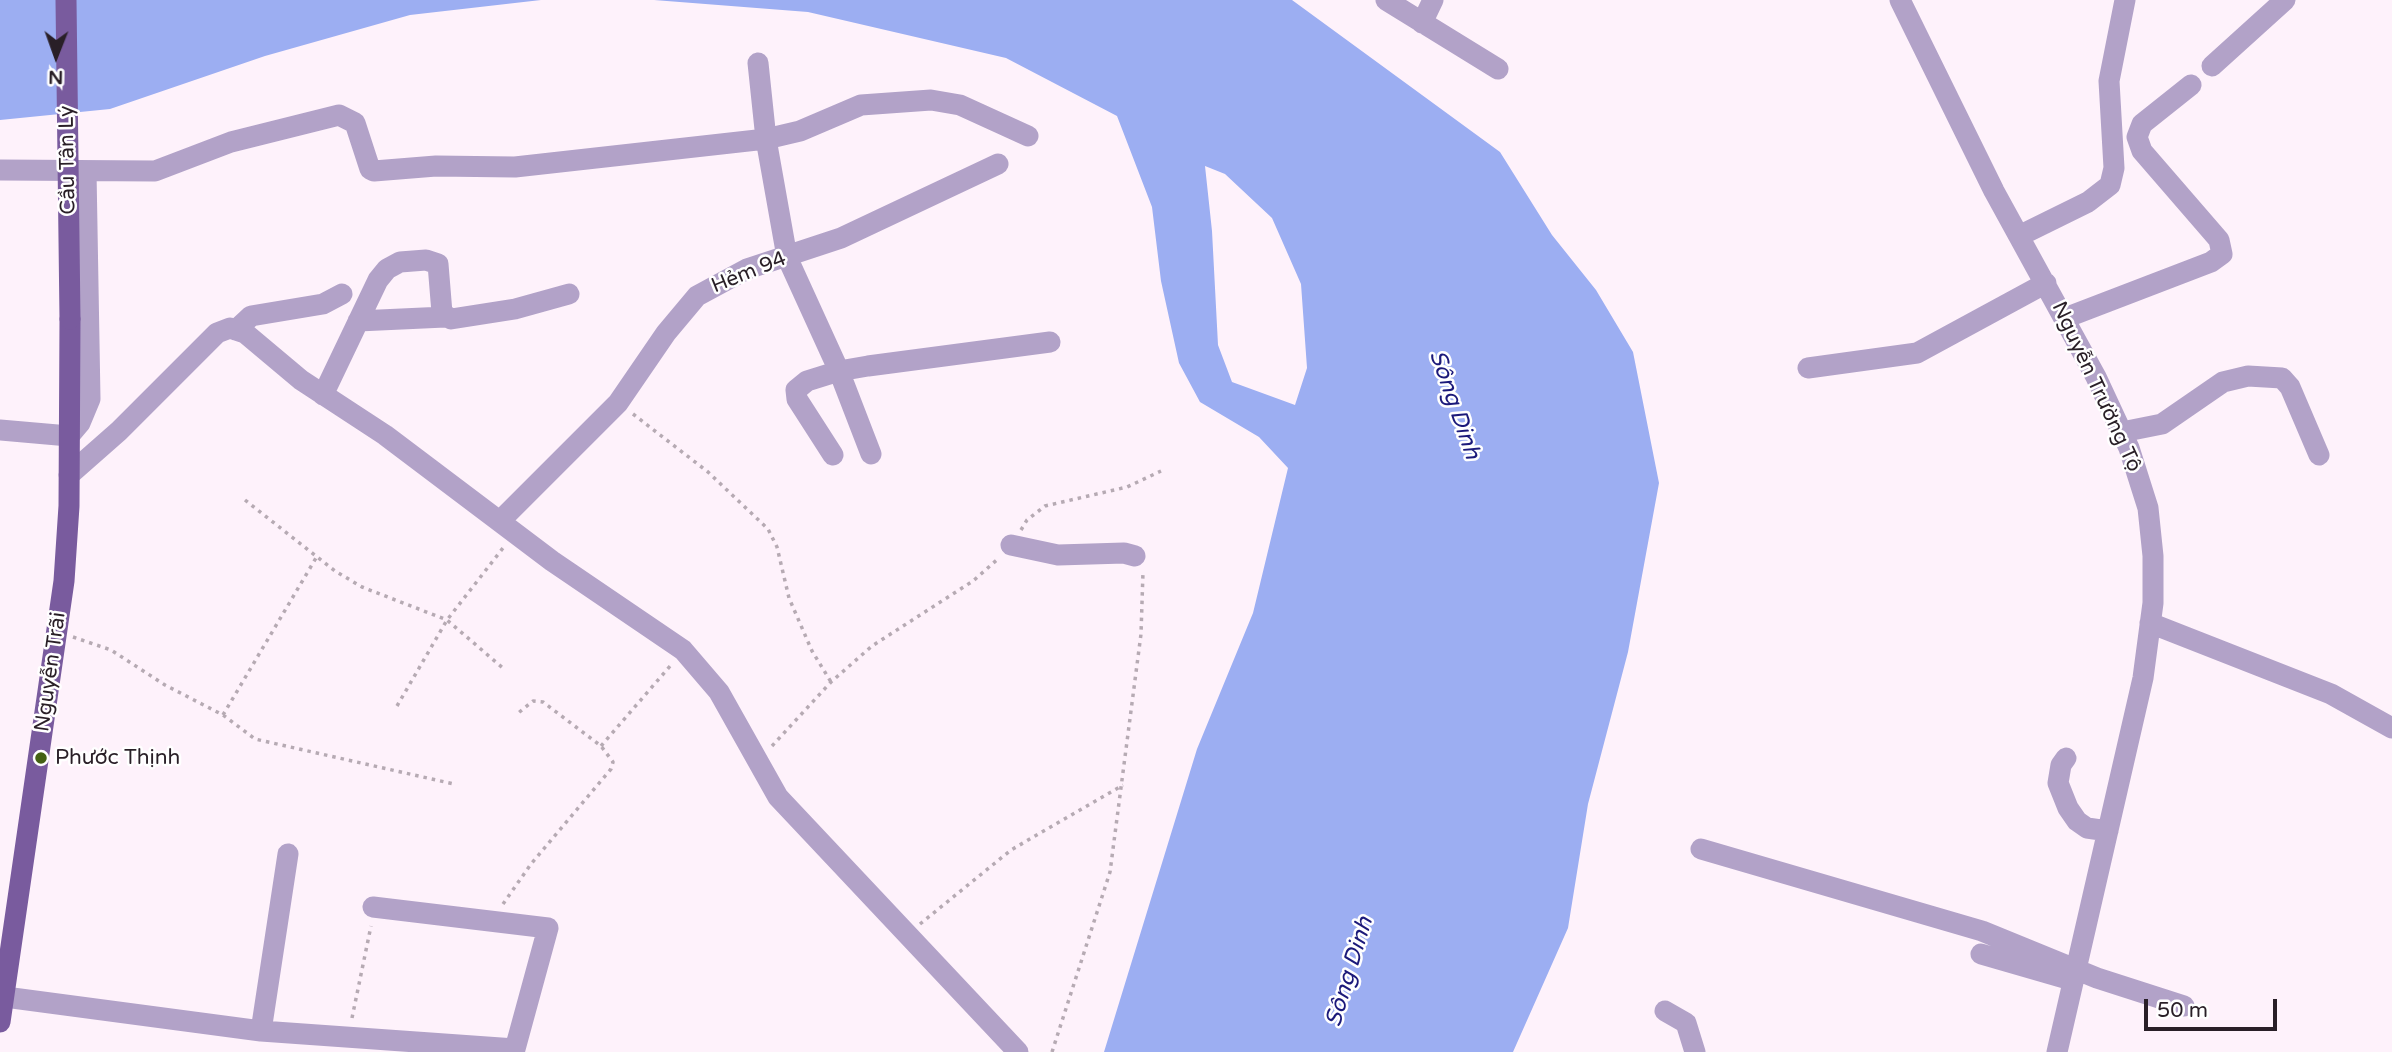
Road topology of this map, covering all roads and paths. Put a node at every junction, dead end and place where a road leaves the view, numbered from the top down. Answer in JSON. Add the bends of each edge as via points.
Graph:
{"nodes":[{"id":1,"x":66,"y":0,"type":"edge"},
{"id":2,"x":1387,"y":0,"type":"edge"},
{"id":3,"x":1433,"y":0,"type":"edge"},
{"id":4,"x":1900,"y":0,"type":"edge"},
{"id":5,"x":2125,"y":0,"type":"edge"},
{"id":6,"x":2285,"y":0,"type":"edge"},
{"id":7,"x":1422,"y":23,"type":"junction"},
{"id":8,"x":758,"y":62,"type":"dead end"},
{"id":9,"x":2212,"y":65,"type":"dead end"},
{"id":10,"x":1498,"y":69,"type":"dead end"},
{"id":11,"x":2191,"y":85,"type":"dead end"},
{"id":12,"x":1028,"y":136,"type":"dead end"},
{"id":13,"x":766,"y":139,"type":"junction"},
{"id":14,"x":998,"y":164,"type":"dead end"},
{"id":15,"x":0,"y":170,"type":"edge"},
{"id":16,"x":86,"y":171,"type":"junction"},
{"id":17,"x":2019,"y":236,"type":"junction"},
{"id":18,"x":787,"y":257,"type":"junction"},
{"id":19,"x":2046,"y":283,"type":"junction"},
{"id":20,"x":342,"y":294,"type":"dead end"},
{"id":21,"x":569,"y":294,"type":"dead end"},
{"id":22,"x":445,"y":317,"type":"junction"},
{"id":23,"x":2065,"y":318,"type":"junction"},
{"id":24,"x":70,"y":319,"type":"joint"},
{"id":25,"x":358,"y":321,"type":"junction"},
{"id":26,"x":236,"y":330,"type":"junction"},
{"id":27,"x":1050,"y":342,"type":"dead end"},
{"id":28,"x":1808,"y":368,"type":"dead end"},
{"id":29,"x":839,"y":371,"type":"junction"},
{"id":30,"x":323,"y":395,"type":"junction"},
{"id":31,"x":618,"y":403,"type":"junction"},
{"id":32,"x":0,"y":430,"type":"edge"},
{"id":33,"x":2122,"y":432,"type":"junction"},
{"id":34,"x":69,"y":436,"type":"junction"},
{"id":35,"x":871,"y":454,"type":"dead end"},
{"id":36,"x":833,"y":455,"type":"dead end"},
{"id":37,"x":2319,"y":455,"type":"dead end"},
{"id":38,"x":1161,"y":471,"type":"dead end"},
{"id":39,"x":69,"y":475,"type":"junction"},
{"id":40,"x":246,"y":500,"type":"dead end"},
{"id":41,"x":508,"y":526,"type":"junction"},
{"id":42,"x":1012,"y":545,"type":"junction"},
{"id":43,"x":1135,"y":556,"type":"joint"},
{"id":44,"x":316,"y":558,"type":"junction"},
{"id":45,"x":447,"y":620,"type":"junction"},
{"id":46,"x":2150,"y":623,"type":"junction"},
{"id":47,"x":57,"y":634,"type":"junction"},
{"id":48,"x":683,"y":650,"type":"junction"},
{"id":49,"x":504,"y":669,"type":"dead end"},
{"id":50,"x":831,"y":682,"type":"junction"},
{"id":51,"x":397,"y":706,"type":"dead end"},
{"id":52,"x":517,"y":713,"type":"dead end"},
{"id":53,"x":223,"y":715,"type":"junction"},
{"id":54,"x":2392,"y":728,"type":"edge"},
{"id":55,"x":601,"y":746,"type":"junction"},
{"id":56,"x":2066,"y":758,"type":"dead end"},
{"id":57,"x":757,"y":764,"type":"junction"},
{"id":58,"x":454,"y":784,"type":"dead end"},
{"id":59,"x":1122,"y":785,"type":"junction"},
{"id":60,"x":2108,"y":831,"type":"junction"},
{"id":61,"x":1701,"y":849,"type":"dead end"},
{"id":62,"x":288,"y":854,"type":"dead end"},
{"id":63,"x":373,"y":907,"type":"joint"},
{"id":64,"x":492,"y":920,"type":"junction"},
{"id":65,"x":908,"y":934,"type":"junction"},
{"id":66,"x":1981,"y":954,"type":"dead end"},
{"id":67,"x":2075,"y":975,"type":"junction"},
{"id":68,"x":5,"y":997,"type":"junction"},
{"id":69,"x":2184,"y":1006,"type":"dead end"},
{"id":70,"x":1665,"y":1012,"type":"dead end"},
{"id":71,"x":0,"y":1023,"type":"edge"},
{"id":72,"x":261,"y":1031,"type":"junction"},
{"id":73,"x":348,"y":1037,"type":"junction"},
{"id":74,"x":1008,"y":1049,"type":"edge"},
{"id":75,"x":1052,"y":1052,"type":"edge"},
{"id":76,"x":1695,"y":1052,"type":"edge"},
{"id":77,"x":2057,"y":1052,"type":"edge"}],
"edges":[{"from":1,"to":24,"type":"main road","name":"Cầu Tân Lý","bridge":true},
{"from":2,"to":7,"type":"street"},
{"from":3,"to":7,"type":"street"},
{"from":4,"to":17,"type":"street","name":"Nguyễn Trường Tộ"},
{"from":5,"to":17,"type":"street","via":[[2109,81],[2114,168],[2110,185],[2088,202]]},
{"from":6,"to":9,"type":"street"},
{"from":7,"to":10,"type":"street"},
{"from":8,"to":13,"type":"street"},
{"from":11,"to":23,"type":"street","via":[[2142,124],[2137,137],[2142,151],[2220,240],[2222,254]]},
{"from":12,"to":13,"type":"street","via":[[960,105],[930,100],[861,105],[800,131]]},
{"from":13,"to":16,"type":"street","via":[[515,167],[436,166],[374,172],[355,123],[340,115],[231,142],[163,169]]},
{"from":13,"to":18,"type":"street"},
{"from":14,"to":18,"type":"street","name":"Hẻm 94","via":[[841,238]]},
{"from":15,"to":16,"type":"street"},
{"from":16,"to":34,"type":"street","via":[[90,399]]},
{"from":17,"to":19,"type":"street","name":"Nguyễn Trường Tộ"},
{"from":18,"to":29,"type":"street"},
{"from":18,"to":31,"type":"street","name":"Hẻm 94","via":[[734,275],[697,296]]},
{"from":19,"to":23,"type":"street","name":"Nguyễn Trường Tộ"},
{"from":19,"to":28,"type":"street","via":[[1917,353]]},
{"from":20,"to":26,"type":"street","via":[[323,304],[251,316]]},
{"from":21,"to":22,"type":"street","via":[[505,311]]},
{"from":22,"to":25,"type":"street"},
{"from":22,"to":25,"type":"street","via":[[439,266],[419,260],[400,262],[382,274]]},
{"from":23,"to":33,"type":"street","name":"Nguyễn Trường Tộ"},
{"from":24,"to":34,"type":"main road","name":"Nguyễn Trãi"},
{"from":25,"to":30,"type":"street"},
{"from":26,"to":30,"type":"street"},
{"from":26,"to":39,"type":"street","via":[[217,333],[120,431]]},
{"from":27,"to":29,"type":"street"},
{"from":29,"to":35,"type":"street"},
{"from":29,"to":36,"type":"street","via":[[807,381],[796,394]]},
{"from":30,"to":41,"type":"street"},
{"from":31,"to":41,"type":"street","name":"Hẻm 94"},
{"from":31,"to":50,"type":"path","via":[[708,472],[768,529],[789,598]]},
{"from":32,"to":34,"type":"street"},
{"from":33,"to":37,"type":"street","via":[[2162,424],[2223,382],[2248,376],[2282,378]]},
{"from":33,"to":46,"type":"street","name":"Nguyễn Trường Tộ","via":[[2148,508],[2153,556]]},
{"from":34,"to":39,"type":"main road","name":"Nguyễn Trãi"},
{"from":38,"to":42,"type":"path","via":[[1127,487],[1045,506],[1027,520]]},
{"from":39,"to":47,"type":"main road","name":"Nguyễn Trãi"},
{"from":40,"to":44,"type":"path"},
{"from":41,"to":45,"type":"path"},
{"from":41,"to":48,"type":"street"},
{"from":42,"to":43,"type":"street","via":[[1058,555]]},
{"from":42,"to":50,"type":"path","via":[[973,581],[872,646]]},
{"from":43,"to":59,"type":"path","via":[[1143,575],[1144,597]]},
{"from":44,"to":45,"type":"path","via":[[362,587]]},
{"from":44,"to":53,"type":"path"},
{"from":45,"to":49,"type":"path"},
{"from":45,"to":51,"type":"path"},
{"from":46,"to":54,"type":"street","via":[[2331,694]]},
{"from":46,"to":60,"type":"street","name":"Nguyễn Trường Tộ","via":[[2137,708]]},
{"from":47,"to":53,"type":"path","via":[[111,650]]},
{"from":47,"to":68,"type":"main road","name":"Nguyễn Trãi"},
{"from":48,"to":55,"type":"path"},
{"from":48,"to":57,"type":"street","via":[[719,692]]},
{"from":50,"to":57,"type":"path"},
{"from":52,"to":55,"type":"path","via":[[533,701],[543,702]]},
{"from":53,"to":58,"type":"path","via":[[266,743]]},
{"from":55,"to":64,"type":"path","via":[[614,762],[611,769],[531,864]]},
{"from":56,"to":60,"type":"street","via":[[2058,783],[2068,808],[2087,828]]},
{"from":57,"to":65,"type":"street","via":[[778,797]]},
{"from":59,"to":65,"type":"path","via":[[1011,850]]},
{"from":59,"to":75,"type":"path","via":[[1111,872]]},
{"from":60,"to":67,"type":"street","name":"Nguyễn Trường Tộ"},
{"from":61,"to":67,"type":"street","via":[[1982,931]]},
{"from":62,"to":72,"type":"street"},
{"from":63,"to":64,"type":"street"},
{"from":63,"to":73,"type":"path","via":[[371,937]]},
{"from":64,"to":73,"type":"street","via":[[548,928],[515,1049]]},
{"from":65,"to":74,"type":"street"},
{"from":66,"to":67,"type":"street"},
{"from":67,"to":69,"type":"street"},
{"from":67,"to":77,"type":"street","name":"Nguyễn Trường Tộ"},
{"from":68,"to":71,"type":"main road","name":"Nguyễn Trãi"},
{"from":68,"to":72,"type":"street"},
{"from":70,"to":76,"type":"street","via":[[1686,1023]]},
{"from":72,"to":73,"type":"street"}]}
